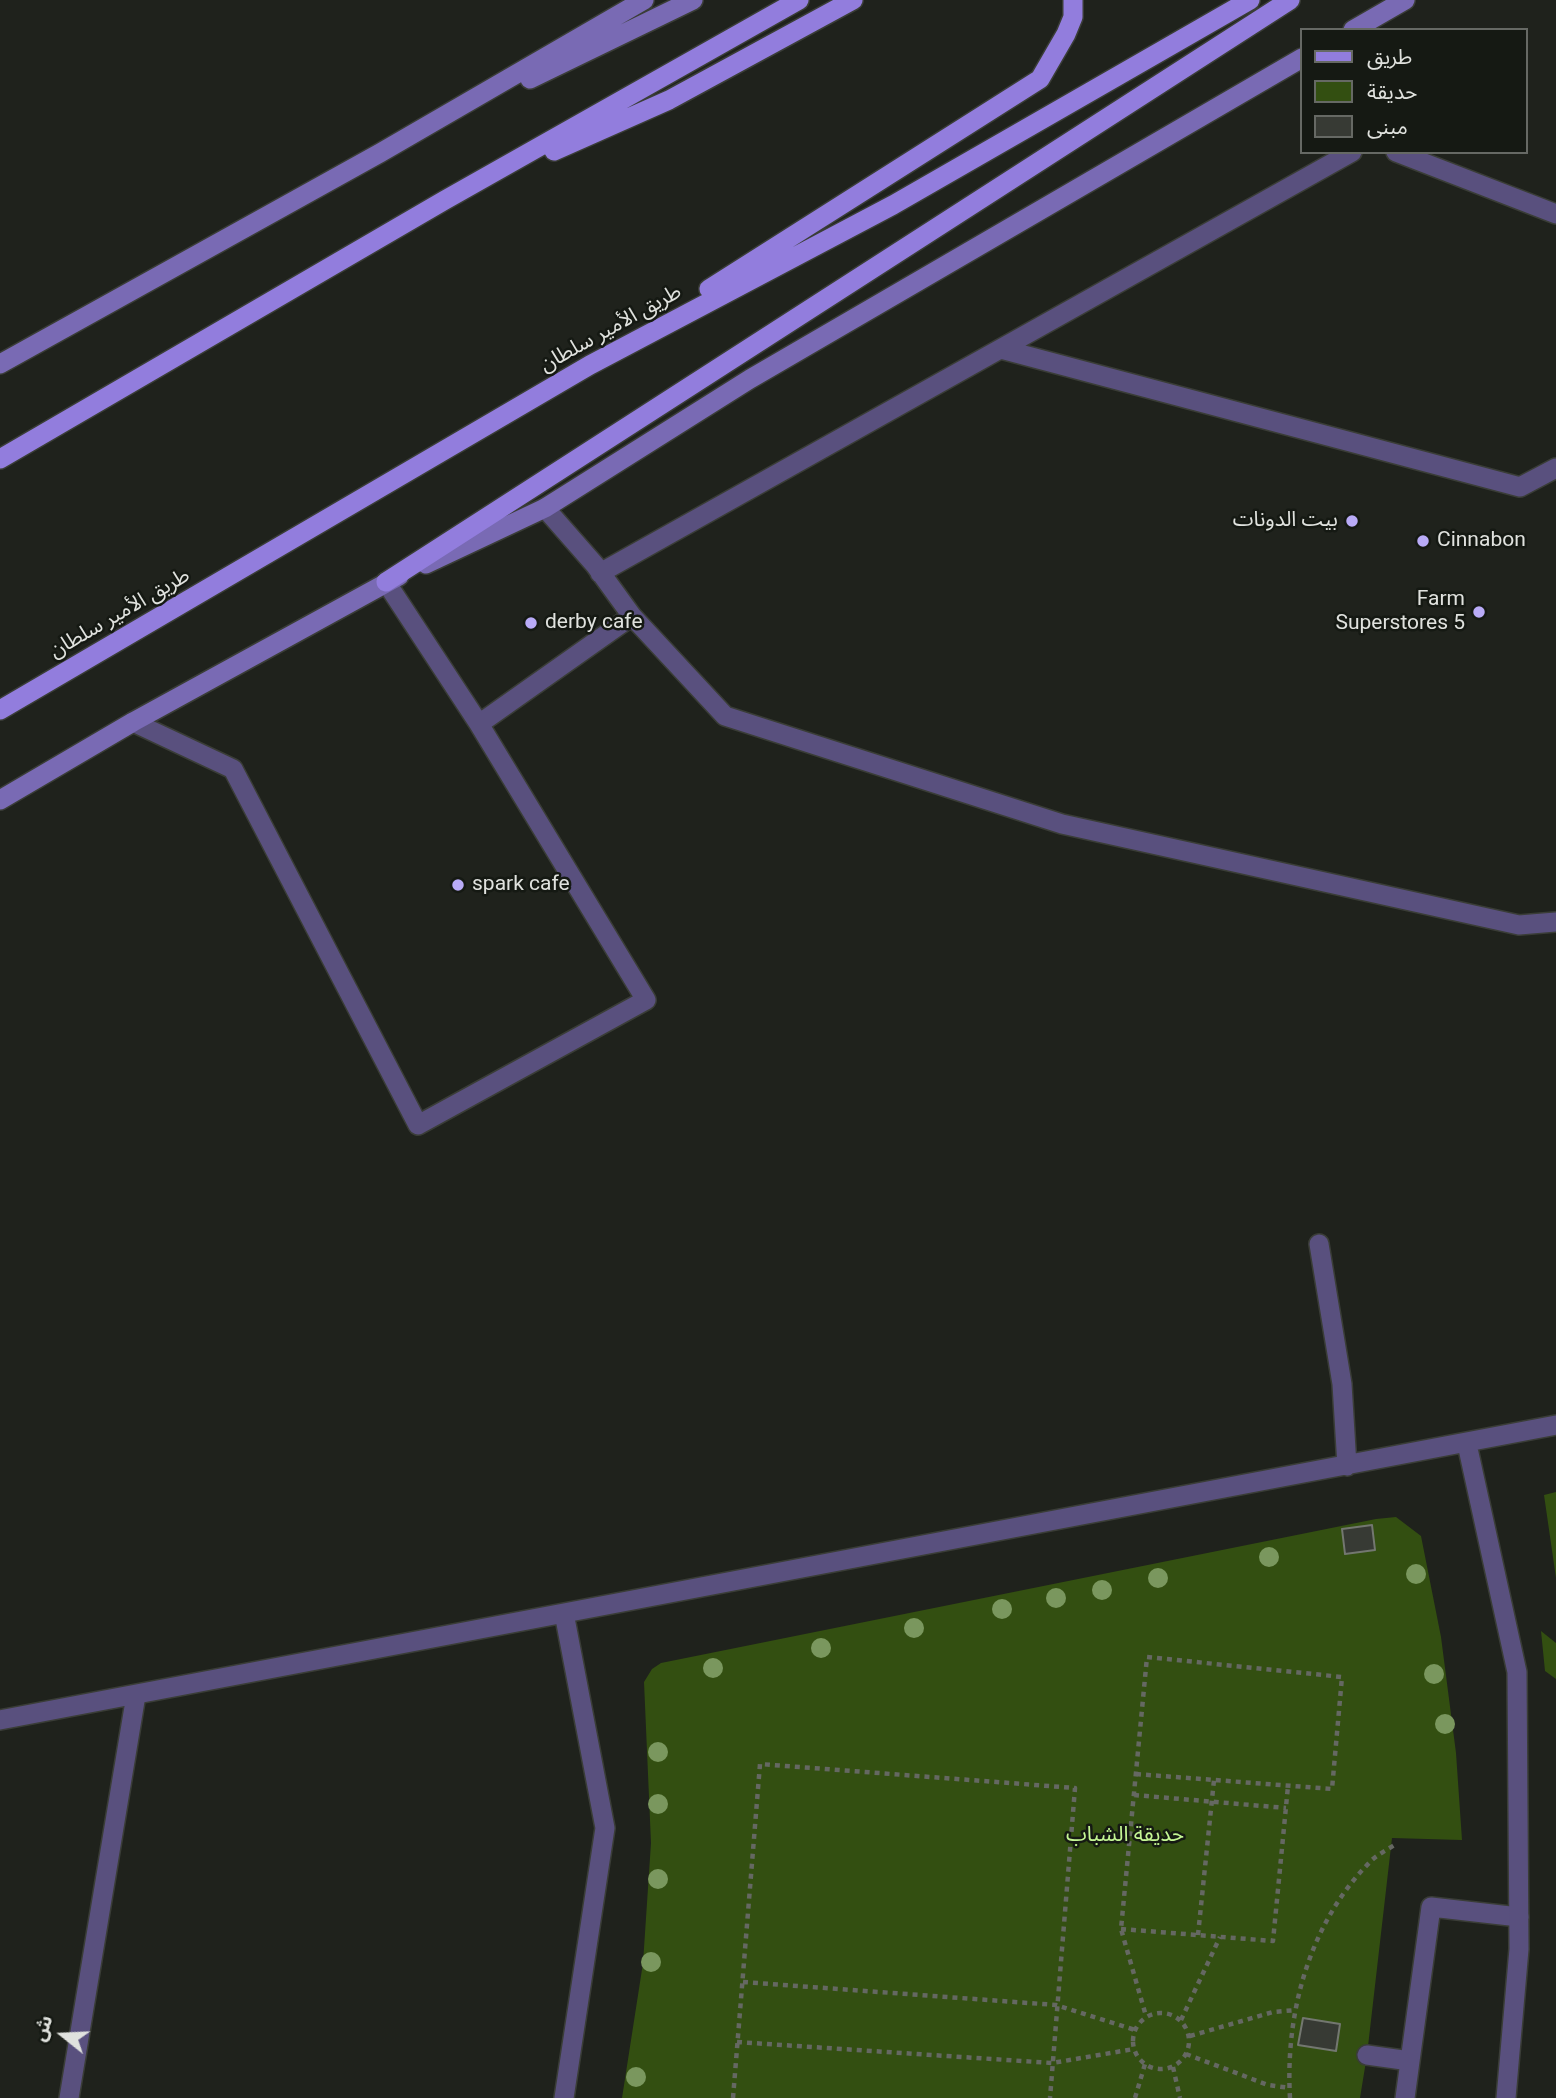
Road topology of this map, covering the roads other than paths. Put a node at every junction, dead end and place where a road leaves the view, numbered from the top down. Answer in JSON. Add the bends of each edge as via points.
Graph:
{"nodes":[{"id":1,"x":644,"y":0,"type":"edge"},
{"id":2,"x":693,"y":0,"type":"edge"},
{"id":3,"x":799,"y":0,"type":"edge"},
{"id":4,"x":853,"y":0,"type":"edge"},
{"id":5,"x":1073,"y":0,"type":"edge"},
{"id":6,"x":1250,"y":0,"type":"edge"},
{"id":7,"x":1290,"y":0,"type":"edge"},
{"id":8,"x":1405,"y":0,"type":"edge"},
{"id":9,"x":1356,"y":28,"type":"edge"},
{"id":10,"x":1300,"y":59,"type":"edge"},
{"id":11,"x":380,"y":153,"type":"junction"},
{"id":12,"x":1348,"y":154,"type":"edge"},
{"id":13,"x":1401,"y":154,"type":"edge"},
{"id":14,"x":445,"y":200,"type":"junction"},
{"id":15,"x":1556,"y":214,"type":"edge"},
{"id":16,"x":1000,"y":349,"type":"junction"},
{"id":17,"x":0,"y":364,"type":"edge"},
{"id":18,"x":590,"y":365,"type":"junction"},
{"id":19,"x":0,"y":459,"type":"edge"},
{"id":20,"x":1556,"y":468,"type":"edge"},
{"id":21,"x":545,"y":508,"type":"junction"},
{"id":22,"x":600,"y":573,"type":"junction"},
{"id":23,"x":386,"y":582,"type":"junction"},
{"id":24,"x":632,"y":616,"type":"junction"},
{"id":25,"x":0,"y":710,"type":"edge"},
{"id":26,"x":133,"y":722,"type":"junction"},
{"id":27,"x":479,"y":724,"type":"junction"},
{"id":28,"x":0,"y":800,"type":"edge"},
{"id":29,"x":1556,"y":922,"type":"edge"},
{"id":30,"x":1319,"y":1244,"type":"dead end"},
{"id":31,"x":1556,"y":1425,"type":"edge"},
{"id":32,"x":1467,"y":1444,"type":"junction"},
{"id":33,"x":1347,"y":1466,"type":"junction"},
{"id":34,"x":564,"y":1613,"type":"junction"},
{"id":35,"x":136,"y":1695,"type":"junction"},
{"id":36,"x":0,"y":1720,"type":"edge"},
{"id":37,"x":1519,"y":1917,"type":"junction"},
{"id":38,"x":1367,"y":2055,"type":"dead end"},
{"id":39,"x":1410,"y":2060,"type":"junction"},
{"id":40,"x":69,"y":2098,"type":"edge"},
{"id":41,"x":564,"y":2098,"type":"edge"},
{"id":42,"x":1405,"y":2098,"type":"edge"},
{"id":43,"x":1506,"y":2098,"type":"edge"}],
"edges":[{"from":1,"to":11,"type":"main road"},
{"from":2,"to":11,"type":"main road"},
{"from":3,"to":14,"type":"main road"},
{"from":4,"to":14,"type":"main road","via":[[669,100]]},
{"from":5,"to":18,"type":"main road","via":[[1066,34],[1040,79]]},
{"from":6,"to":18,"type":"main road","name":"طريق الأمير سلطان","via":[[894,205]]},
{"from":7,"to":23,"type":"main road"},
{"from":8,"to":9,"type":"main road"},
{"from":10,"to":21,"type":"main road","via":[[750,379]]},
{"from":11,"to":17,"type":"main road"},
{"from":12,"to":16,"type":"street"},
{"from":13,"to":15,"type":"street"},
{"from":14,"to":19,"type":"main road"},
{"from":16,"to":20,"type":"street","via":[[1520,487]]},
{"from":16,"to":22,"type":"street"},
{"from":18,"to":25,"type":"main road","name":"طريق الأمير سلطان"},
{"from":21,"to":22,"type":"street"},
{"from":21,"to":23,"type":"main road"},
{"from":22,"to":24,"type":"street"},
{"from":23,"to":26,"type":"main road"},
{"from":23,"to":27,"type":"street"},
{"from":24,"to":27,"type":"street"},
{"from":24,"to":29,"type":"street","via":[[724,716],[1062,824],[1519,925]]},
{"from":26,"to":27,"type":"street","via":[[233,769],[418,1125],[646,1000]]},
{"from":26,"to":28,"type":"main road"},
{"from":30,"to":33,"type":"street","via":[[1342,1384]]},
{"from":31,"to":32,"type":"street"},
{"from":32,"to":33,"type":"street"},
{"from":32,"to":37,"type":"street","via":[[1517,1672]]},
{"from":33,"to":34,"type":"street"},
{"from":34,"to":35,"type":"street"},
{"from":34,"to":41,"type":"street","via":[[605,1828]]},
{"from":35,"to":36,"type":"street"},
{"from":35,"to":40,"type":"street"},
{"from":37,"to":39,"type":"street","via":[[1431,1907]]},
{"from":37,"to":43,"type":"street"},
{"from":38,"to":39,"type":"street"},
{"from":39,"to":42,"type":"street"}]}
